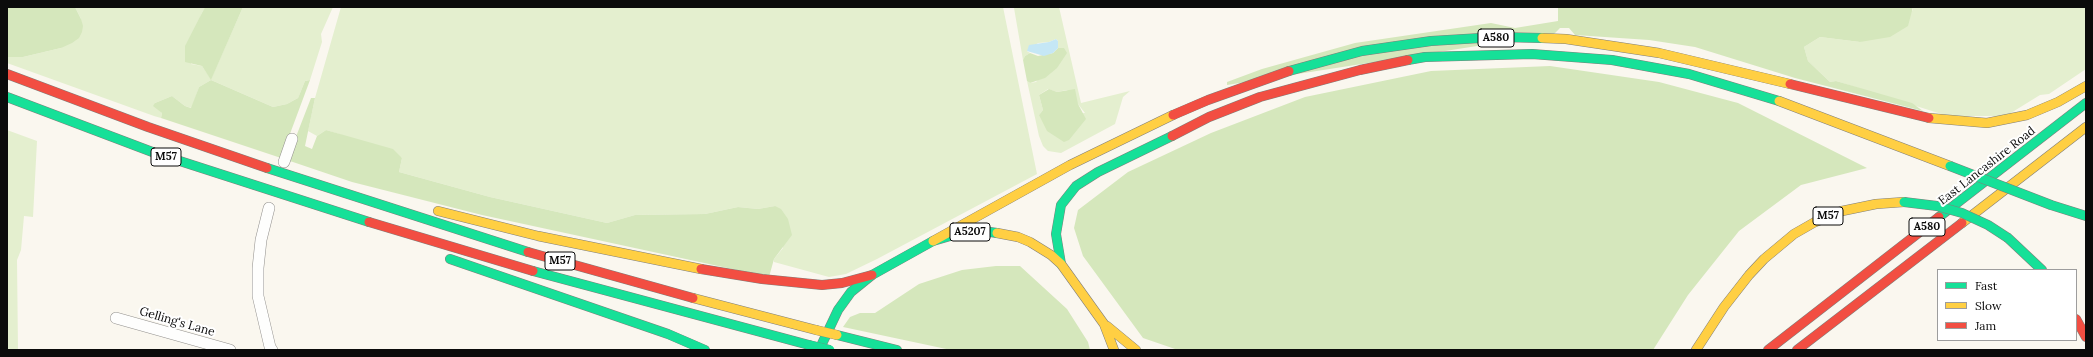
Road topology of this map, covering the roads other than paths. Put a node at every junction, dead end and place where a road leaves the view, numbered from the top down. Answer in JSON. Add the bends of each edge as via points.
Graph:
{"nodes":[{"id":1,"x":7,"y":74,"type":"edge"},
{"id":2,"x":2086,"y":86,"type":"edge"},
{"id":3,"x":7,"y":97,"type":"edge"},
{"id":4,"x":2086,"y":104,"type":"edge"},
{"id":5,"x":2086,"y":127,"type":"edge"},
{"id":6,"x":292,"y":139,"type":"dead end"},
{"id":7,"x":284,"y":162,"type":"dead end"},
{"id":8,"x":307,"y":182,"type":"junction"},
{"id":9,"x":417,"y":206,"type":"dead end"},
{"id":10,"x":269,"y":208,"type":"dead end"},
{"id":11,"x":328,"y":210,"type":"junction"},
{"id":12,"x":432,"y":210,"type":"dead end"},
{"id":13,"x":2086,"y":216,"type":"edge"},
{"id":14,"x":401,"y":242,"type":"dead end"},
{"id":15,"x":933,"y":242,"type":"junction"},
{"id":16,"x":443,"y":257,"type":"dead end"},
{"id":17,"x":1061,"y":264,"type":"junction"},
{"id":18,"x":2041,"y":269,"type":"edge"},
{"id":19,"x":872,"y":275,"type":"junction"},
{"id":20,"x":116,"y":318,"type":"dead end"},
{"id":21,"x":2077,"y":321,"type":"edge"},
{"id":22,"x":1104,"y":324,"type":"junction"},
{"id":23,"x":2086,"y":337,"type":"edge"},
{"id":24,"x":270,"y":349,"type":"edge"},
{"id":25,"x":230,"y":350,"type":"edge"},
{"id":26,"x":704,"y":350,"type":"edge"},
{"id":27,"x":819,"y":350,"type":"edge"},
{"id":28,"x":830,"y":350,"type":"edge"},
{"id":29,"x":897,"y":350,"type":"edge"},
{"id":30,"x":1114,"y":350,"type":"edge"},
{"id":31,"x":1136,"y":350,"type":"edge"},
{"id":32,"x":1696,"y":350,"type":"edge"},
{"id":33,"x":1768,"y":350,"type":"edge"},
{"id":34,"x":1797,"y":350,"type":"edge"}],
"edges":[{"from":1,"to":8,"type":"highway","number":"M57","via":[[148,127]]},
{"from":2,"to":15,"type":"highway","number":"A580","via":[[2058,102],[2027,115],[1987,123],[1962,122],[1930,118],[1643,50],[1566,39],[1497,38],[1431,42],[1362,51],[1311,64],[1208,100],[1160,121],[1070,165]]},
{"from":3,"to":11,"type":"highway","number":"M57","via":[[155,153]]},
{"from":4,"to":33,"type":"highway","name":"East Lancashire Road","number":"A580"},
{"from":5,"to":34,"type":"highway","number":"A580"},
{"from":6,"to":7,"type":"street"},
{"from":8,"to":9,"type":"highway"},
{"from":8,"to":29,"type":"highway","number":"M57","bridge":true,"via":[[516,248],[736,310]]},
{"from":10,"to":24,"type":"street","via":[[261,240],[258,296]]},
{"from":11,"to":14,"type":"highway"},
{"from":11,"to":28,"type":"highway","number":"M57","bridge":true,"via":[[542,273]]},
{"from":12,"to":19,"type":"highway","via":[[660,262],[762,279],[822,285]]},
{"from":13,"to":17,"type":"highway","number":"A580","bridge":true,"via":[[1773,99],[1689,74],[1612,60],[1567,56],[1532,54],[1425,58],[1360,70],[1260,97],[1210,117],[1098,172],[1076,186],[1062,205],[1056,234]]},
{"from":15,"to":17,"type":"highway","number":"A5207","via":[[964,232],[994,231],[1030,242]]},
{"from":15,"to":19,"type":"highway","number":"A5207"},
{"from":16,"to":26,"type":"highway","via":[[668,334]]},
{"from":17,"to":22,"type":"highway","number":"A5207"},
{"from":18,"to":32,"type":"highway","number":"M57","bridge":true,"via":[[2008,238],[1984,223],[1937,206],[1904,202],[1876,204],[1842,211],[1794,234],[1764,259],[1724,307]]},
{"from":19,"to":27,"type":"highway","number":"A5207","via":[[852,292],[838,310]]},
{"from":20,"to":25,"type":"street","name":"Gelling's Lane"},
{"from":21,"to":23,"type":"highway"},
{"from":22,"to":30,"type":"highway","number":"A5207"},
{"from":22,"to":31,"type":"highway"}]}
